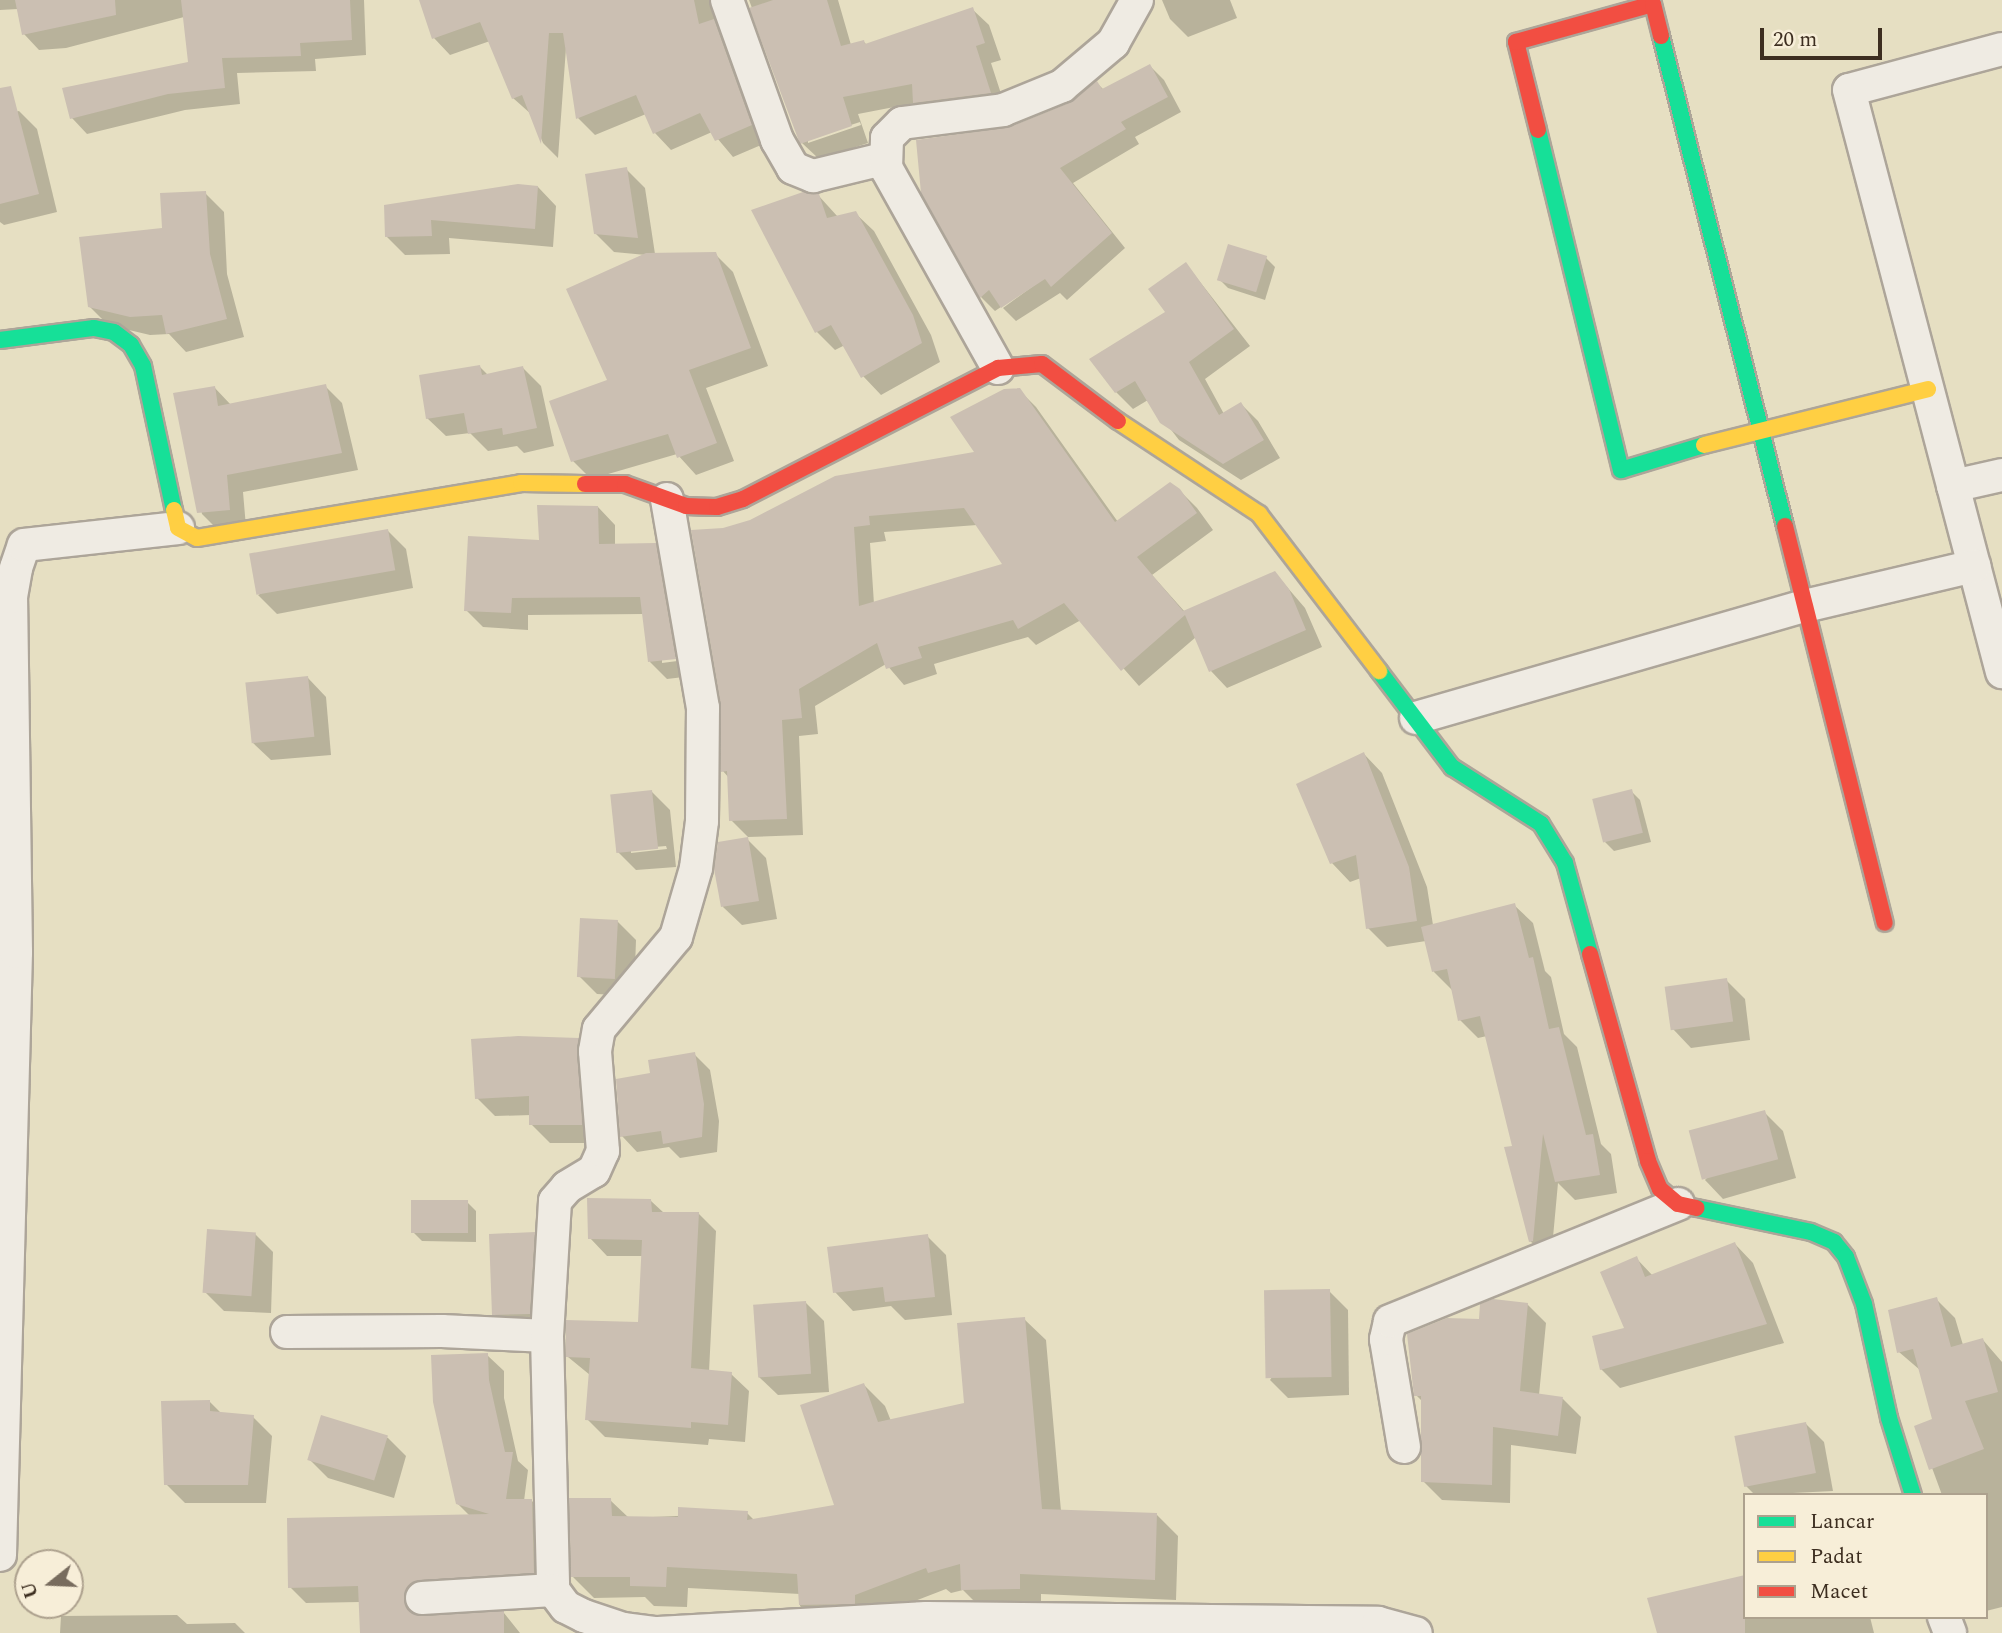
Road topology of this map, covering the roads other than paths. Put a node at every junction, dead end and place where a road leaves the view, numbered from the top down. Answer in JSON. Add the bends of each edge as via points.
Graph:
{"nodes":[{"id":1,"x":727,"y":0,"type":"edge"},
{"id":2,"x":1137,"y":0,"type":"edge"},
{"id":3,"x":2002,"y":50,"type":"edge"},
{"id":4,"x":883,"y":159,"type":"junction"},
{"id":5,"x":0,"y":340,"type":"edge"},
{"id":6,"x":998,"y":368,"type":"junction"},
{"id":7,"x":1928,"y":389,"type":"junction"},
{"id":8,"x":1760,"y":429,"type":"junction"},
{"id":9,"x":2002,"y":475,"type":"edge"},
{"id":10,"x":1953,"y":486,"type":"junction"},
{"id":11,"x":667,"y":499,"type":"junction"},
{"id":12,"x":178,"y":528,"type":"junction"},
{"id":13,"x":1974,"y":566,"type":"junction"},
{"id":14,"x":1805,"y":606,"type":"junction"},
{"id":15,"x":1999,"y":652,"type":"edge"},
{"id":16,"x":1416,"y":718,"type":"junction"},
{"id":17,"x":1885,"y":923,"type":"dead end"},
{"id":18,"x":8,"y":952,"type":"edge"},
{"id":19,"x":5,"y":1143,"type":"edge"},
{"id":20,"x":1678,"y":1203,"type":"junction"},
{"id":21,"x":3,"y":1308,"type":"edge"},
{"id":22,"x":286,"y":1332,"type":"dead end"},
{"id":23,"x":547,"y":1336,"type":"junction"},
{"id":24,"x":1404,"y":1447,"type":"dead end"},
{"id":25,"x":1,"y":1466,"type":"edge"},
{"id":26,"x":1912,"y":1493,"type":"edge"},
{"id":27,"x":0,"y":1555,"type":"edge"},
{"id":28,"x":553,"y":1590,"type":"junction"},
{"id":29,"x":422,"y":1598,"type":"dead end"},
{"id":30,"x":1416,"y":1633,"type":"edge"}],
"edges":[{"from":1,"to":4,"type":"street","via":[[777,141],[793,167],[813,176]]},
{"from":2,"to":4,"type":"street","via":[[1113,43],[1062,86],[1003,110],[902,123],[891,131]]},
{"from":3,"to":7,"type":"street","via":[[1849,90]]},
{"from":4,"to":6,"type":"street"},
{"from":5,"to":12,"type":"street","via":[[94,328],[114,332],[131,345],[143,366]]},
{"from":6,"to":11,"type":"street","via":[[743,499],[700,509]]},
{"from":6,"to":16,"type":"street","via":[[1042,364],[1105,413],[1259,514]]},
{"from":7,"to":8,"type":"street"},
{"from":7,"to":10,"type":"street"},
{"from":8,"to":8,"type":"street","via":[[1653,4],[1516,42],[1621,470]]},
{"from":8,"to":14,"type":"street"},
{"from":9,"to":10,"type":"street"},
{"from":10,"to":13,"type":"street"},
{"from":11,"to":12,"type":"street","via":[[625,484],[521,483],[208,538],[187,535]]},
{"from":11,"to":23,"type":"street","via":[[703,708],[702,821],[696,868],[676,937],[599,1029],[596,1051],[603,1151],[594,1171],[567,1187],[555,1201]]},
{"from":12,"to":18,"type":"street","via":[[24,545],[11,597]]},
{"from":13,"to":14,"type":"street"},
{"from":13,"to":15,"type":"street"},
{"from":14,"to":16,"type":"street"},
{"from":14,"to":17,"type":"street"},
{"from":16,"to":20,"type":"street","via":[[1452,767],[1528,814],[1557,847],[1648,1161],[1660,1188]]},
{"from":18,"to":19,"type":"street"},
{"from":19,"to":21,"type":"street"},
{"from":20,"to":24,"type":"street","via":[[1390,1321],[1385,1339]]},
{"from":20,"to":26,"type":"street","via":[[1811,1232],[1834,1242],[1846,1257],[1864,1304],[1886,1406]]},
{"from":21,"to":25,"type":"street"},
{"from":22,"to":23,"type":"street"},
{"from":23,"to":28,"type":"street"},
{"from":25,"to":27,"type":"street"},
{"from":28,"to":29,"type":"street"},
{"from":28,"to":30,"type":"street","via":[[566,1607],[584,1616],[623,1629],[658,1633],[927,1618],[1378,1623]]}]}
